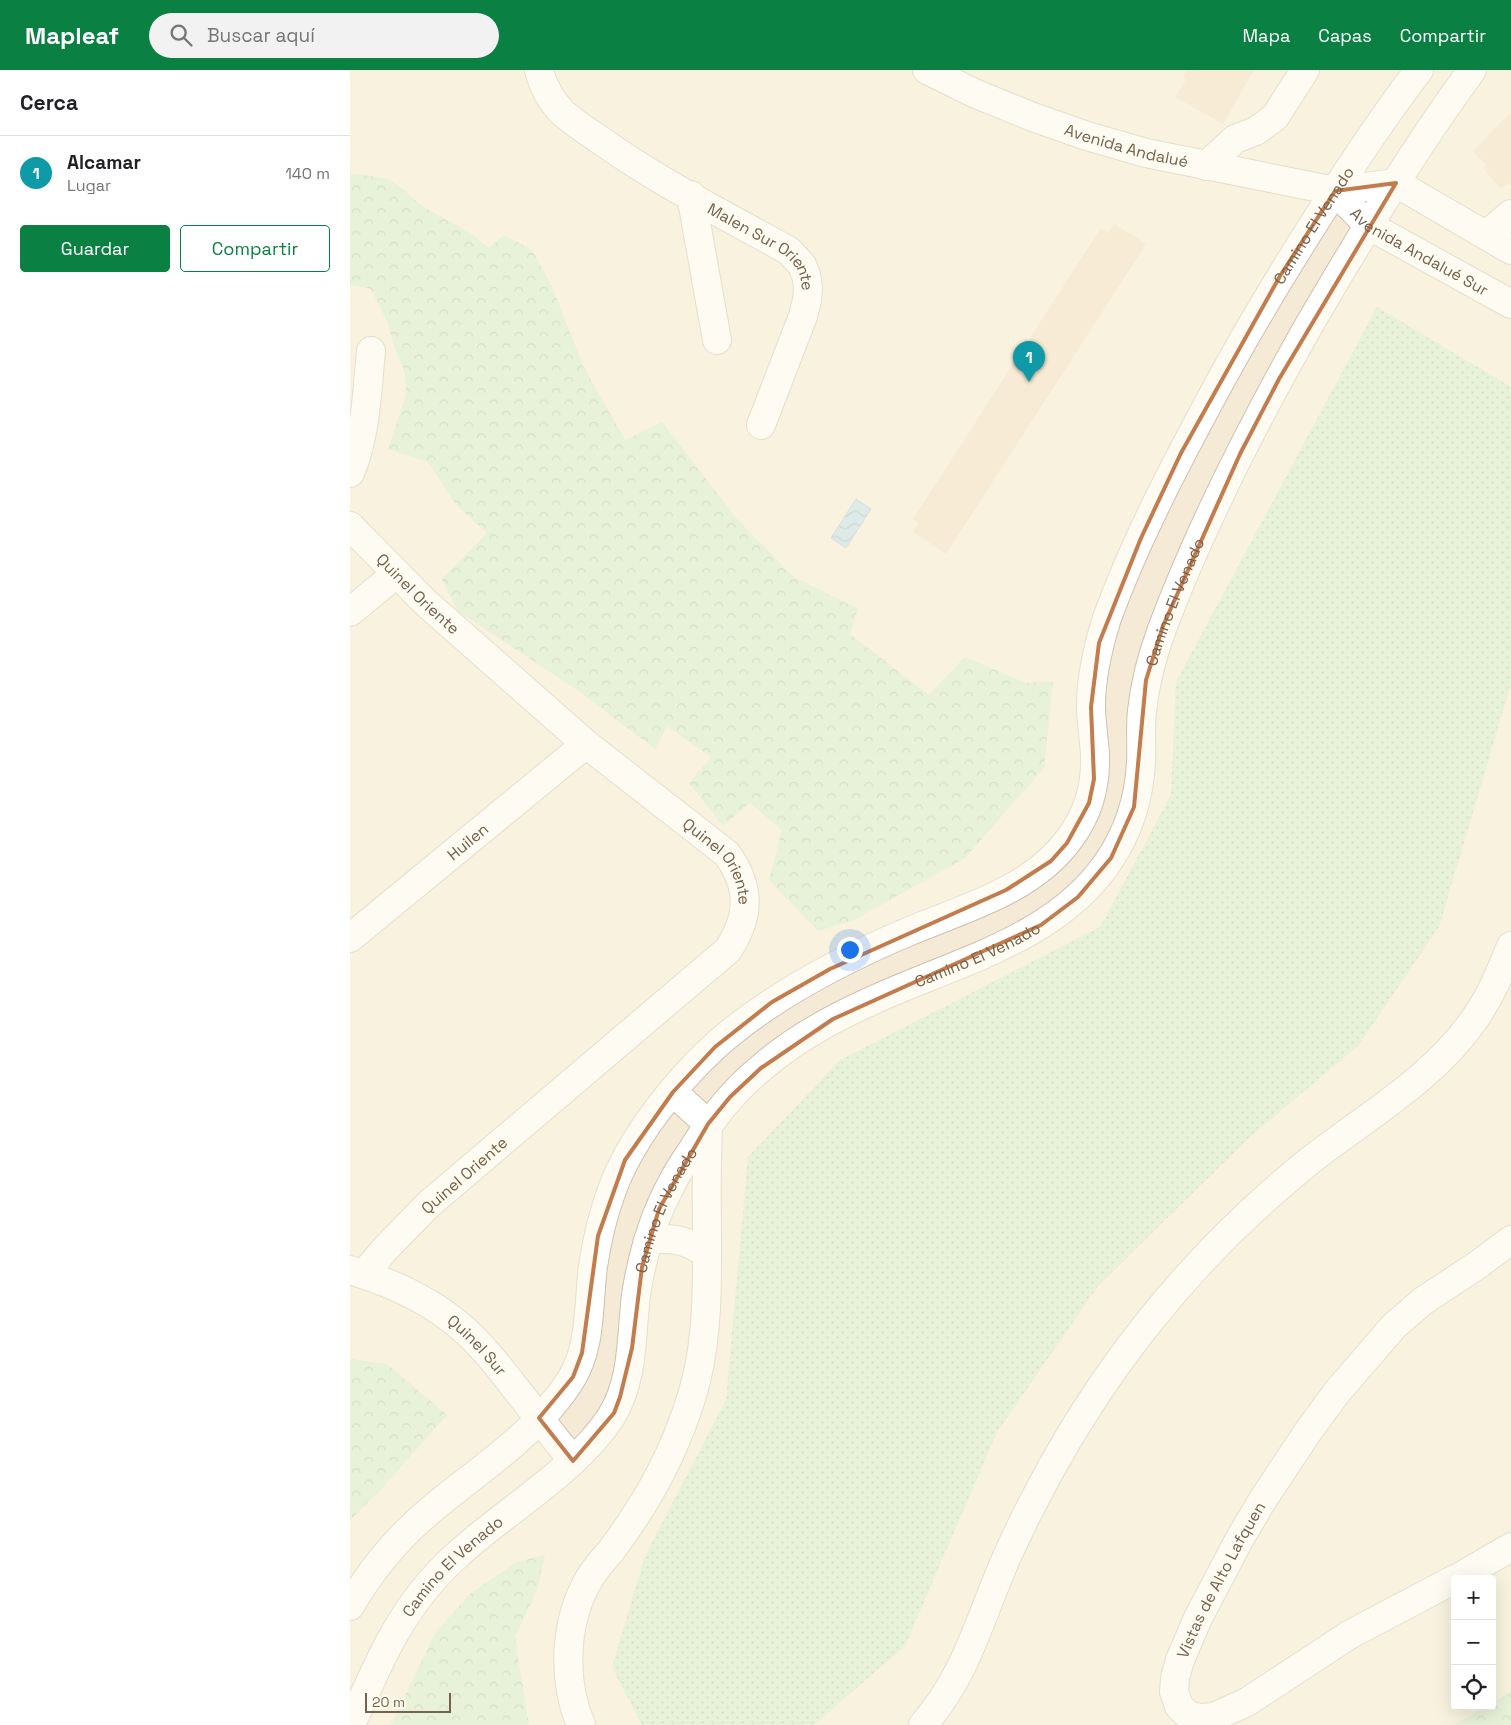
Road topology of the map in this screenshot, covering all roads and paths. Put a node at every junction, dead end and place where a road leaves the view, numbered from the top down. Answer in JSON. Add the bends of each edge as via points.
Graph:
{"nodes":[{"id":1,"x":539,"y":70,"type":"edge"},
{"id":2,"x":927,"y":70,"type":"edge"},
{"id":3,"x":1305,"y":70,"type":"edge"},
{"id":4,"x":1419,"y":70,"type":"edge"},
{"id":5,"x":1472,"y":70,"type":"edge"},
{"id":6,"x":1206,"y":166,"type":"junction"},
{"id":7,"x":1396,"y":183,"type":"junction"},
{"id":8,"x":1335,"y":191,"type":"junction"},
{"id":9,"x":691,"y":195,"type":"junction"},
{"id":10,"x":1511,"y":214,"type":"edge"},
{"id":11,"x":1368,"y":225,"type":"junction"},
{"id":12,"x":1486,"y":235,"type":"junction"},
{"id":13,"x":1511,"y":250,"type":"edge"},
{"id":14,"x":1511,"y":304,"type":"edge"},
{"id":15,"x":717,"y":340,"type":"dead end"},
{"id":16,"x":371,"y":351,"type":"dead end"},
{"id":17,"x":761,"y":425,"type":"dead end"},
{"id":18,"x":350,"y":473,"type":"edge"},
{"id":19,"x":350,"y":526,"type":"edge"},
{"id":20,"x":396,"y":574,"type":"junction"},
{"id":21,"x":350,"y":612,"type":"edge"},
{"id":22,"x":586,"y":744,"type":"junction"},
{"id":23,"x":350,"y":938,"type":"edge"},
{"id":24,"x":1511,"y":946,"type":"edge"},
{"id":25,"x":673,"y":1092,"type":"junction"},
{"id":26,"x":708,"y":1124,"type":"junction"},
{"id":27,"x":648,"y":1240,"type":"junction"},
{"id":28,"x":1511,"y":1240,"type":"edge"},
{"id":29,"x":707,"y":1254,"type":"junction"},
{"id":30,"x":357,"y":1272,"type":"edge"},
{"id":31,"x":539,"y":1418,"type":"junction"},
{"id":32,"x":573,"y":1461,"type":"junction"},
{"id":33,"x":1511,"y":1547,"type":"edge"},
{"id":34,"x":1462,"y":1575,"type":"edge"},
{"id":35,"x":1451,"y":1581,"type":"edge"},
{"id":36,"x":350,"y":1606,"type":"edge"},
{"id":37,"x":351,"y":1725,"type":"edge"},
{"id":38,"x":581,"y":1725,"type":"edge"},
{"id":39,"x":924,"y":1725,"type":"edge"}],
"edges":[{"from":1,"to":9,"type":"street","name":"Malen Sur Oriente","via":[[545,88],[563,112],[635,164]]},
{"from":2,"to":6,"type":"street","name":"Avenida Andalué","via":[[1022,113],[1087,136]]},
{"from":3,"to":6,"type":"street","via":[[1274,117],[1256,131],[1235,139]]},
{"from":4,"to":8,"type":"street","name":"Camino El Venado"},
{"from":5,"to":7,"type":"street","name":"Camino El Venado"},
{"from":6,"to":8,"type":"street","name":"Avenida Andalué"},
{"from":7,"to":8,"type":"street","name":"Avenida Andalué"},
{"from":7,"to":11,"type":"street","name":"Camino El Venado"},
{"from":7,"to":12,"type":"street"},
{"from":8,"to":11,"type":"street","name":"Avenida Andalué Sur"},
{"from":8,"to":25,"type":"street","name":"Camino El Venado","via":[[1229,364],[1140,538],[1099,643],[1091,707],[1094,779],[1089,803],[1067,843],[1050,861],[1006,890],[869,949],[772,1002],[715,1047]]},
{"from":9,"to":15,"type":"street","name":"Malen Sur Oriente"},
{"from":9,"to":17,"type":"street","name":"Malen Sur Oriente","via":[[789,251],[806,274],[808,287],[803,316]]},
{"from":10,"to":12,"type":"street"},
{"from":11,"to":14,"type":"street","name":"Avenida Andalué Sur"},
{"from":11,"to":26,"type":"street","name":"Camino El Venado","via":[[1279,379],[1240,454],[1163,626],[1146,680],[1139,784],[1134,807],[1124,834],[1095,881],[1061,913],[1041,926],[869,1001],[798,1040],[761,1068],[730,1097]]},
{"from":12,"to":13,"type":"street"},
{"from":16,"to":18,"type":"street","via":[[359,445]]},
{"from":19,"to":20,"type":"street","name":"Quinel Oriente"},
{"from":20,"to":21,"type":"street"},
{"from":20,"to":22,"type":"street","name":"Quinel Oriente"},
{"from":22,"to":23,"type":"street","name":"Huilen"},
{"from":22,"to":30,"type":"street","name":"Quinel Oriente","via":[[727,854],[743,885],[743,919],[737,936],[728,950],[429,1204]]},
{"from":24,"to":39,"type":"street","via":[[1480,1010],[1461,1038],[1391,1101],[1307,1164],[1254,1210],[1183,1282],[1112,1370],[1047,1474],[1004,1562],[964,1664]]},
{"from":25,"to":26,"type":"street"},
{"from":25,"to":31,"type":"street","name":"Camino El Venado","via":[[640,1135],[614,1185],[598,1236],[588,1330],[582,1353],[573,1377]]},
{"from":26,"to":27,"type":"street","name":"Camino El Venado","via":[[671,1184]]},
{"from":26,"to":29,"type":"street"},
{"from":27,"to":29,"type":"street","via":[[679,1240]]},
{"from":27,"to":32,"type":"street","name":"Camino El Venado","via":[[637,1293],[628,1374],[614,1412]]},
{"from":28,"to":35,"type":"street","name":"Vistas de Alto Lafquen","via":[[1394,1326],[1337,1392],[1307,1434],[1238,1540],[1198,1618],[1175,1678],[1174,1692],[1179,1706],[1189,1716],[1202,1718],[1214,1717],[1247,1702],[1349,1635]]},
{"from":29,"to":38,"type":"street","via":[[702,1348],[678,1437],[646,1500],[589,1579],[576,1608],[568,1661],[570,1689]]},
{"from":30,"to":31,"type":"street","name":"Quinel Sur","via":[[411,1293],[460,1326],[483,1348]]},
{"from":31,"to":32,"type":"street","name":"Quinel Sur"},
{"from":31,"to":36,"type":"street","name":"Camino El Venado","via":[[404,1534],[381,1560]]},
{"from":32,"to":37,"type":"street","name":"Camino El Venado","via":[[456,1556],[431,1581],[396,1629]]},
{"from":33,"to":34,"type":"street","name":"Vistas de Alto Lafquen"}]}
